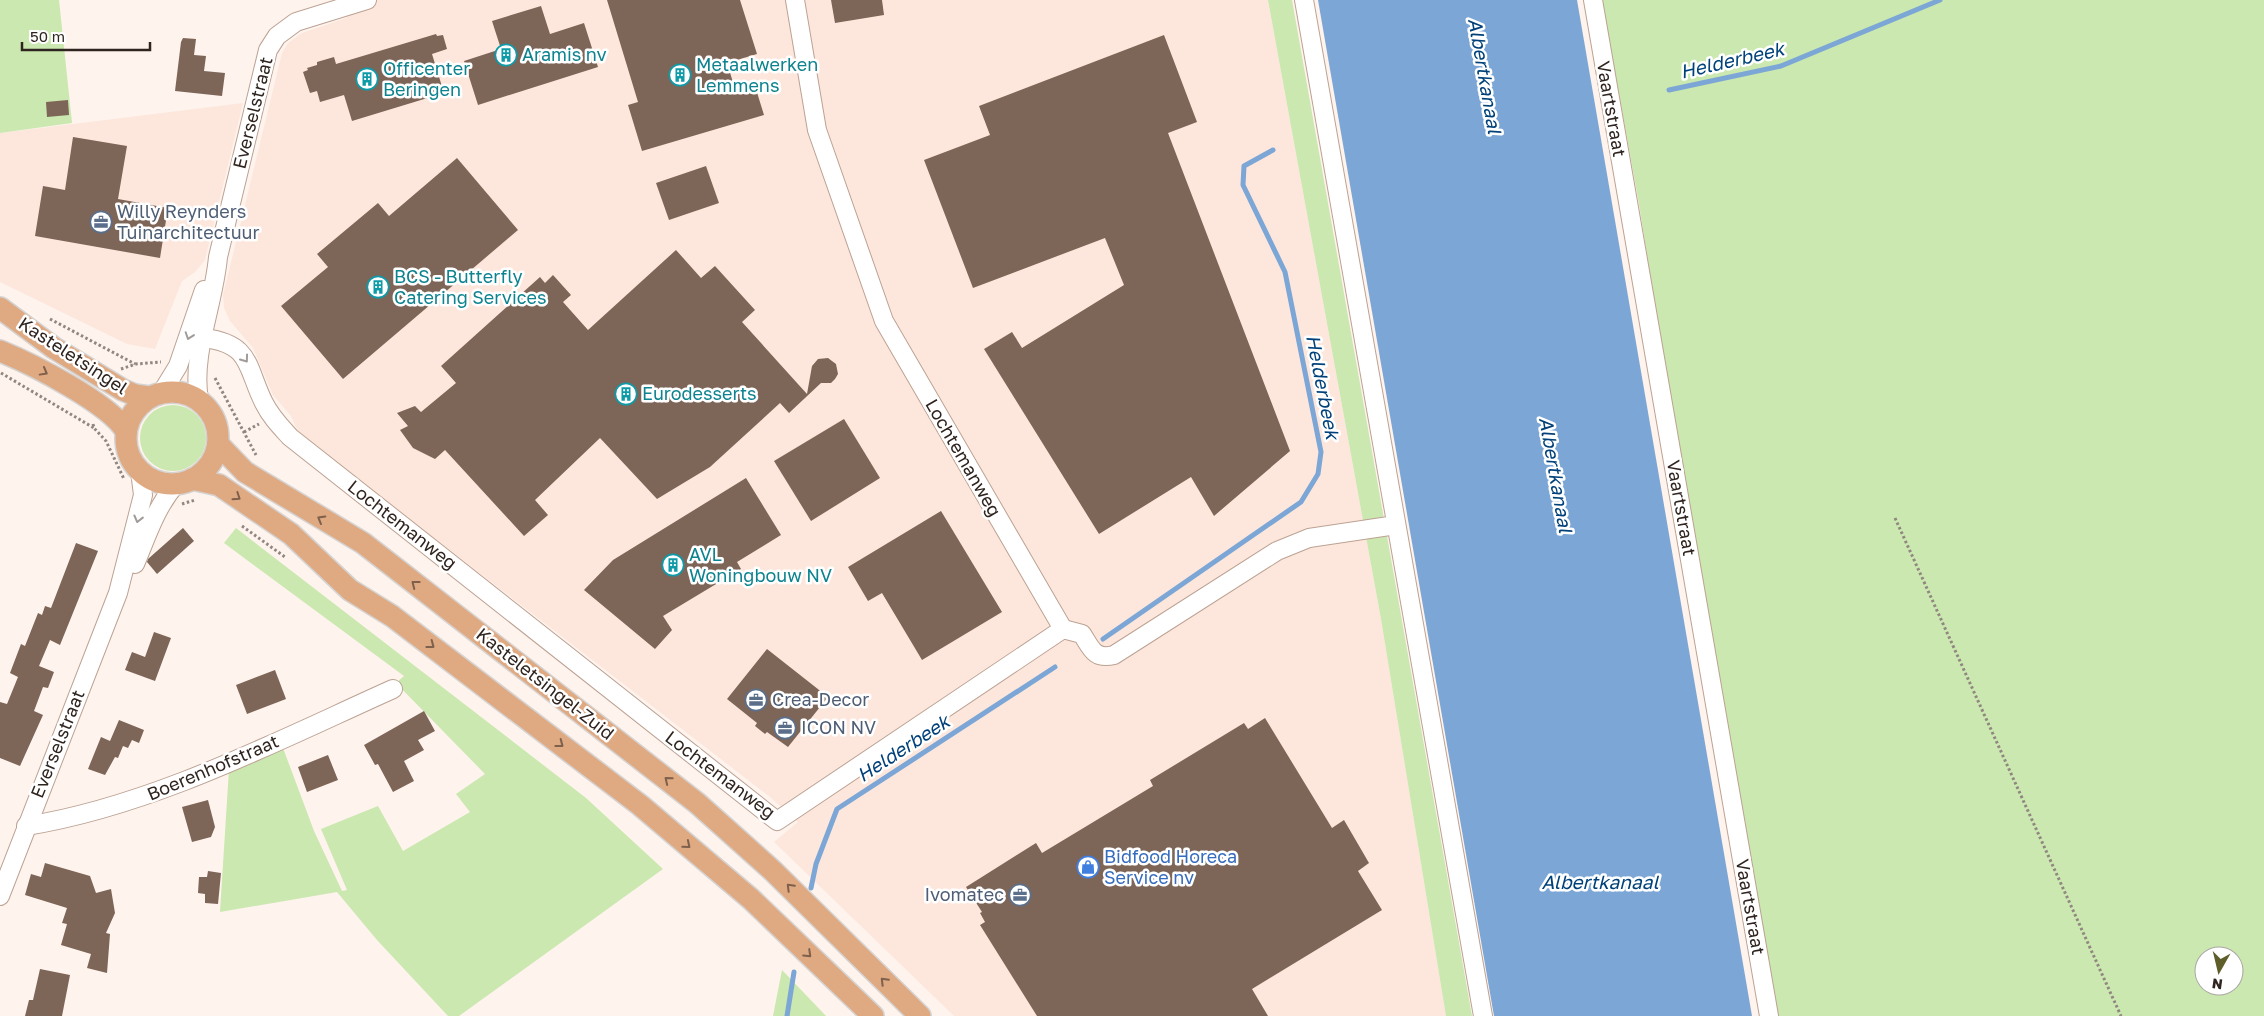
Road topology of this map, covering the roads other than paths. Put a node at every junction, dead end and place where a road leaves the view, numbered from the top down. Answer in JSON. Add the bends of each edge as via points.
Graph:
{"nodes":[{"id":1,"x":367,"y":0,"type":"edge"},
{"id":2,"x":795,"y":0,"type":"edge"},
{"id":3,"x":1304,"y":0,"type":"edge"},
{"id":4,"x":1593,"y":0,"type":"edge"},
{"id":5,"x":321,"y":7,"type":"edge"},
{"id":6,"x":218,"y":257,"type":"junction"},
{"id":7,"x":0,"y":308,"type":"edge"},
{"id":8,"x":204,"y":338,"type":"junction"},
{"id":9,"x":0,"y":352,"type":"edge"},
{"id":10,"x":155,"y":394,"type":"junction"},
{"id":11,"x":199,"y":399,"type":"junction"},
{"id":12,"x":126,"y":431,"type":"junction"},
{"id":13,"x":218,"y":445,"type":"junction"},
{"id":14,"x":132,"y":476,"type":"junction"},
{"id":15,"x":185,"y":481,"type":"junction"},
{"id":16,"x":1396,"y":525,"type":"junction"},
{"id":17,"x":118,"y":593,"type":"junction"},
{"id":18,"x":1063,"y":629,"type":"junction"},
{"id":19,"x":393,"y":689,"type":"dead end"},
{"id":20,"x":26,"y":826,"type":"junction"},
{"id":21,"x":0,"y":896,"type":"edge"},
{"id":22,"x":873,"y":1016,"type":"edge"},
{"id":23,"x":920,"y":1016,"type":"edge"},
{"id":24,"x":1483,"y":1016,"type":"edge"},
{"id":25,"x":1769,"y":1016,"type":"edge"}],
"edges":[{"from":1,"to":5,"type":"street"},
{"from":2,"to":18,"type":"street","name":"Lochtemanweg","via":[[817,130],[884,322]]},
{"from":3,"to":16,"type":"street"},
{"from":4,"to":25,"type":"street","name":"Vaartstraat"},
{"from":5,"to":6,"type":"street","name":"Everselstraat","via":[[284,28],[268,50]]},
{"from":6,"to":8,"type":"street","name":"Everselstraat"},
{"from":6,"to":10,"type":"street","name":"Everselstraat","one_way":true,"via":[[178,366]]},
{"from":7,"to":10,"type":"main road","name":"Kasteletsingel","via":[[54,348],[111,383],[135,395]]},
{"from":8,"to":11,"type":"street","name":"Everselstraat","via":[[196,370]]},
{"from":8,"to":18,"type":"street","name":"Lochtemanweg","one_way":true,"via":[[226,342],[245,356],[271,416],[290,437],[777,821]]},
{"from":9,"to":12,"type":"main road","name":"Kasteletsingel","one_way":true,"via":[[26,362],[98,405],[120,422]]},
{"from":10,"to":11,"type":"main road","via":[[185,393]]},
{"from":10,"to":12,"type":"main road","via":[[134,411]]},
{"from":11,"to":13,"type":"main road","via":[[210,412]]},
{"from":12,"to":14,"type":"main road"},
{"from":13,"to":15,"type":"main road","via":[[206,470]]},
{"from":23,"to":13,"type":"main road","name":"Kasteletsingel-Zuid","one_way":true,"via":[[774,871],[697,803],[363,544],[246,472]]},
{"from":14,"to":15,"type":"main road","via":[[158,482]]},
{"from":14,"to":17,"type":"street","name":"Everselstraat","one_way":true,"via":[[143,495]]},
{"from":15,"to":17,"type":"street","name":"Everselstraat","via":[[166,495],[154,516],[133,570]]},
{"from":15,"to":22,"type":"main road","one_way":true,"via":[[219,485],[291,534],[350,590],[392,616],[640,805],[751,899]]},
{"from":16,"to":18,"type":"street","via":[[1309,538],[1276,551],[1114,655],[1104,657],[1095,654],[1082,634]]},
{"from":16,"to":24,"type":"street"},
{"from":17,"to":20,"type":"street","name":"Everselstraat"},
{"from":19,"to":20,"type":"street","name":"Boerenhofstraat","via":[[140,798],[58,821]]},
{"from":20,"to":21,"type":"street","name":"Everselstraat"}]}
